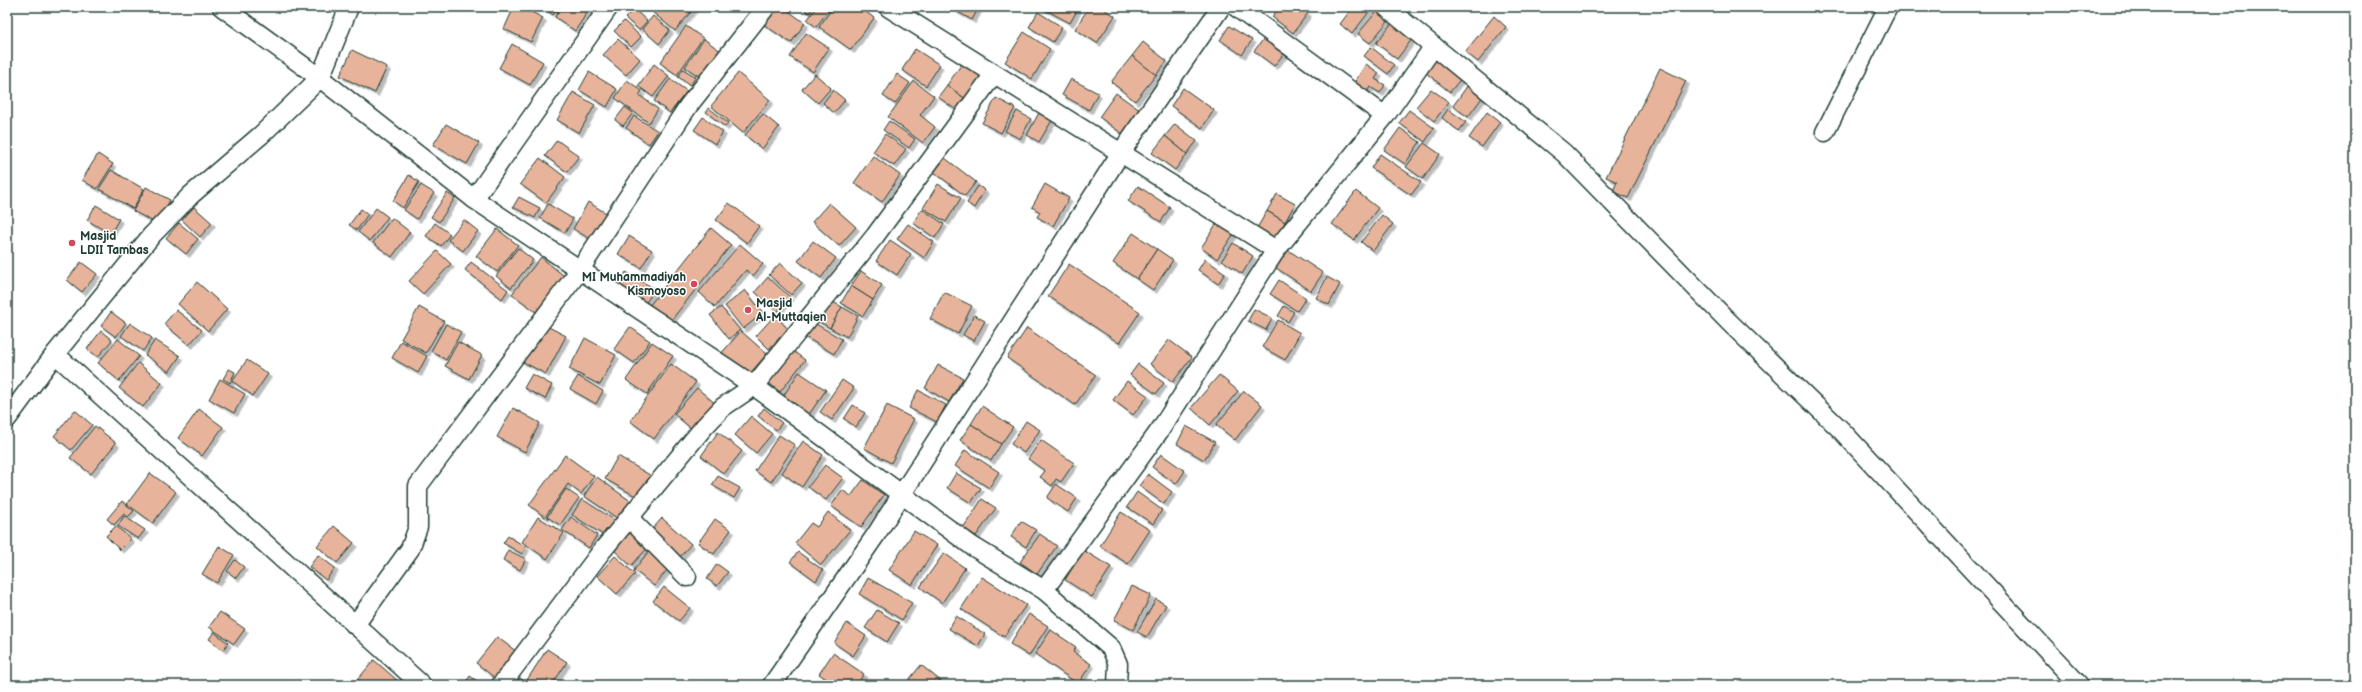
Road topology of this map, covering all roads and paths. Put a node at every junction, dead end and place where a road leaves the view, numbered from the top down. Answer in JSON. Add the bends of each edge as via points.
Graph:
{"nodes":[{"id":1,"x":222,"y":7,"type":"edge"},
{"id":2,"x":349,"y":7,"type":"edge"},
{"id":3,"x":609,"y":7,"type":"edge"},
{"id":4,"x":766,"y":7,"type":"edge"},
{"id":5,"x":888,"y":7,"type":"edge"},
{"id":6,"x":1221,"y":7,"type":"edge"},
{"id":7,"x":1236,"y":7,"type":"edge"},
{"id":8,"x":1386,"y":7,"type":"edge"},
{"id":9,"x":1888,"y":7,"type":"edge"},
{"id":10,"x":1434,"y":46,"type":"junction"},
{"id":11,"x":994,"y":74,"type":"junction"},
{"id":12,"x":320,"y":78,"type":"junction"},
{"id":13,"x":1385,"y":116,"type":"junction"},
{"id":14,"x":1825,"y":132,"type":"dead end"},
{"id":15,"x":1120,"y":154,"type":"junction"},
{"id":16,"x":474,"y":200,"type":"junction"},
{"id":17,"x":1276,"y":250,"type":"junction"},
{"id":18,"x":578,"y":271,"type":"junction"},
{"id":19,"x":55,"y":354,"type":"junction"},
{"id":20,"x":754,"y":386,"type":"junction"},
{"id":21,"x":7,"y":419,"type":"edge"},
{"id":22,"x":901,"y":496,"type":"junction"},
{"id":23,"x":629,"y":518,"type":"junction"},
{"id":24,"x":687,"y":577,"type":"dead end"},
{"id":25,"x":1044,"y":590,"type":"junction"},
{"id":26,"x":355,"y":624,"type":"junction"},
{"id":27,"x":422,"y":685,"type":"edge"},
{"id":28,"x":501,"y":685,"type":"edge"},
{"id":29,"x":772,"y":685,"type":"edge"},
{"id":30,"x":1117,"y":685,"type":"edge"},
{"id":31,"x":2079,"y":685,"type":"edge"}],
"edges":[{"from":1,"to":12,"type":"street"},
{"from":2,"to":12,"type":"street"},
{"from":3,"to":16,"type":"street"},
{"from":4,"to":18,"type":"street","via":[[689,106]]},
{"from":5,"to":11,"type":"street"},
{"from":6,"to":15,"type":"street"},
{"from":7,"to":13,"type":"street"},
{"from":8,"to":10,"type":"street"},
{"from":9,"to":14,"type":"street"},
{"from":10,"to":13,"type":"street"},
{"from":10,"to":31,"type":"street","via":[[1573,163],[1729,322],[1841,430]]},
{"from":11,"to":15,"type":"street"},
{"from":11,"to":20,"type":"street","via":[[875,236]]},
{"from":12,"to":16,"type":"street"},
{"from":12,"to":19,"type":"street","via":[[167,219]]},
{"from":13,"to":17,"type":"street"},
{"from":15,"to":17,"type":"street"},
{"from":15,"to":22,"type":"street"},
{"from":16,"to":18,"type":"street"},
{"from":17,"to":25,"type":"street","via":[[1160,430]]},
{"from":18,"to":20,"type":"street"},
{"from":18,"to":26,"type":"street","via":[[418,486],[418,527],[410,548]]},
{"from":19,"to":21,"type":"street"},
{"from":19,"to":26,"type":"street"},
{"from":20,"to":22,"type":"street"},
{"from":20,"to":23,"type":"street","via":[[723,407]]},
{"from":22,"to":25,"type":"street","via":[[972,546]]},
{"from":22,"to":29,"type":"street"},
{"from":23,"to":24,"type":"street"},
{"from":23,"to":28,"type":"street"},
{"from":25,"to":30,"type":"street","via":[[1111,648],[1118,664]]},
{"from":26,"to":27,"type":"street"}]}
